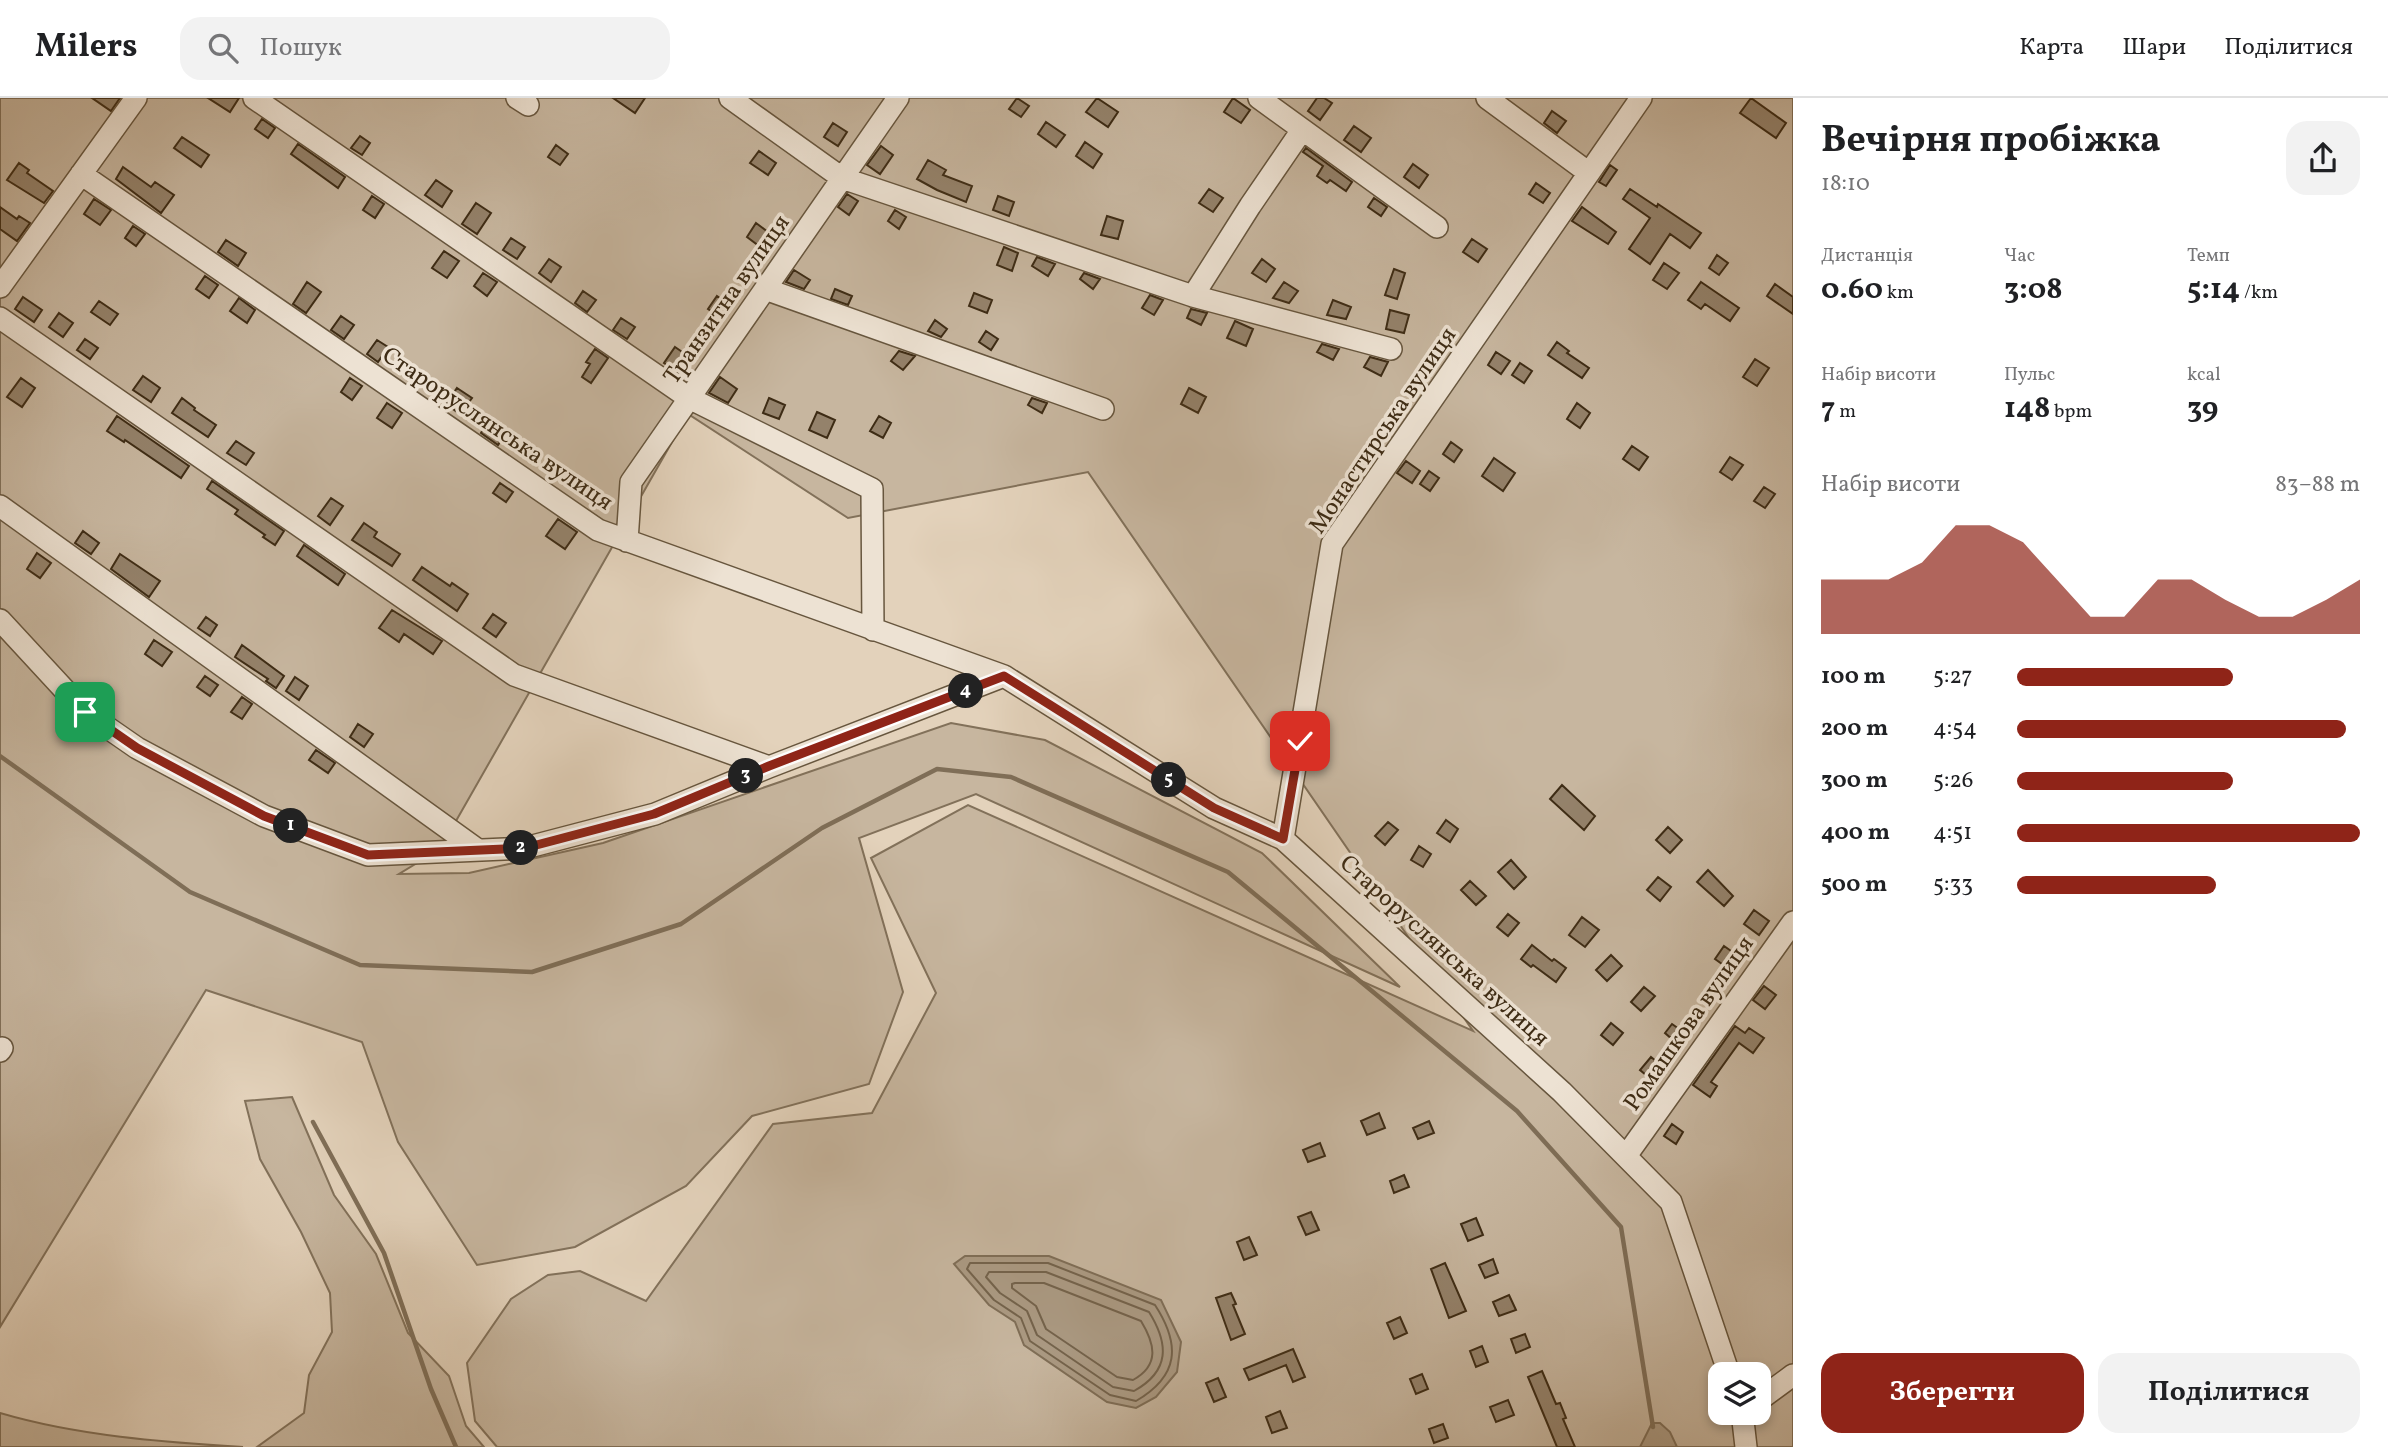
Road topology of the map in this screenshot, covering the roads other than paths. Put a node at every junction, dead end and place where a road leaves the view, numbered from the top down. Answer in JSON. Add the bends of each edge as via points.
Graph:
{"nodes":[{"id":1,"x":136,"y":98,"type":"edge"},
{"id":2,"x":254,"y":98,"type":"edge"},
{"id":3,"x":730,"y":98,"type":"edge"},
{"id":4,"x":898,"y":98,"type":"edge"},
{"id":5,"x":1259,"y":98,"type":"edge"},
{"id":6,"x":1487,"y":98,"type":"edge"},
{"id":7,"x":1641,"y":98,"type":"edge"},
{"id":8,"x":1302,"y":130,"type":"junction"},
{"id":9,"x":1589,"y":173,"type":"junction"},
{"id":10,"x":81,"y":174,"type":"junction"},
{"id":11,"x":842,"y":178,"type":"junction"},
{"id":12,"x":1437,"y":227,"type":"dead end"},
{"id":13,"x":0,"y":287,"type":"edge"},
{"id":14,"x":765,"y":289,"type":"junction"},
{"id":15,"x":1193,"y":296,"type":"junction"},
{"id":16,"x":0,"y":318,"type":"edge"},
{"id":17,"x":1391,"y":349,"type":"dead end"},
{"id":18,"x":689,"y":398,"type":"junction"},
{"id":19,"x":1104,"y":409,"type":"dead end"},
{"id":20,"x":0,"y":506,"type":"edge"},
{"id":21,"x":627,"y":541,"type":"junction"},
{"id":22,"x":0,"y":621,"type":"edge"},
{"id":23,"x":873,"y":630,"type":"junction"},
{"id":24,"x":1004,"y":676,"type":"junction"},
{"id":25,"x":769,"y":766,"type":"junction"},
{"id":26,"x":1283,"y":839,"type":"junction"},
{"id":27,"x":478,"y":850,"type":"junction"},
{"id":28,"x":1793,"y":922,"type":"edge"},
{"id":29,"x":1626,"y":1156,"type":"junction"},
{"id":30,"x":1725,"y":1362,"type":"edge"},
{"id":31,"x":1793,"y":1375,"type":"edge"},
{"id":32,"x":1771,"y":1391,"type":"edge"},
{"id":33,"x":1743,"y":1425,"type":"edge"},
{"id":34,"x":1746,"y":1447,"type":"edge"}],
"edges":[{"from":1,"to":10,"type":"street"},
{"from":2,"to":18,"type":"street"},
{"from":3,"to":11,"type":"street"},
{"from":4,"to":11,"type":"street","name":"Транзитна вулиця"},
{"from":5,"to":8,"type":"street"},
{"from":6,"to":9,"type":"street"},
{"from":7,"to":9,"type":"street","name":"Монастирська вулиця"},
{"from":8,"to":12,"type":"street"},
{"from":8,"to":15,"type":"street"},
{"from":9,"to":26,"type":"street","name":"Монастирська вулиця","via":[[1332,544]]},
{"from":10,"to":13,"type":"street"},
{"from":10,"to":21,"type":"street","name":"Староруслянська вулиця","via":[[598,530]]},
{"from":11,"to":14,"type":"street","name":"Транзитна вулиця"},
{"from":11,"to":15,"type":"street"},
{"from":14,"to":18,"type":"street","name":"Транзитна вулиця"},
{"from":14,"to":19,"type":"street"},
{"from":15,"to":17,"type":"street"},
{"from":16,"to":25,"type":"street","via":[[514,675]]},
{"from":18,"to":21,"type":"street","name":"Транзитна вулиця","via":[[631,482]]},
{"from":18,"to":23,"type":"street","via":[[872,489]]},
{"from":20,"to":27,"type":"street"},
{"from":21,"to":23,"type":"street","name":"Староруслянська вулиця"},
{"from":22,"to":27,"type":"street","via":[[85,712],[137,748],[264,816],[368,855]]},
{"from":23,"to":24,"type":"street","name":"Староруслянська вулиця"},
{"from":24,"to":25,"type":"street"},
{"from":24,"to":26,"type":"street","name":"Староруслянська вулиця","via":[[1214,808]]},
{"from":25,"to":27,"type":"street","via":[[654,814],[525,848]]},
{"from":26,"to":29,"type":"street","name":"Староруслянська вулиця","via":[[1562,1092]]},
{"from":28,"to":29,"type":"street","name":"Ромашкова вулиця"},
{"from":29,"to":30,"type":"street","name":"Староруслянська вулиця","via":[[1671,1202]]},
{"from":31,"to":32,"type":"street"},
{"from":33,"to":34,"type":"street"}]}
